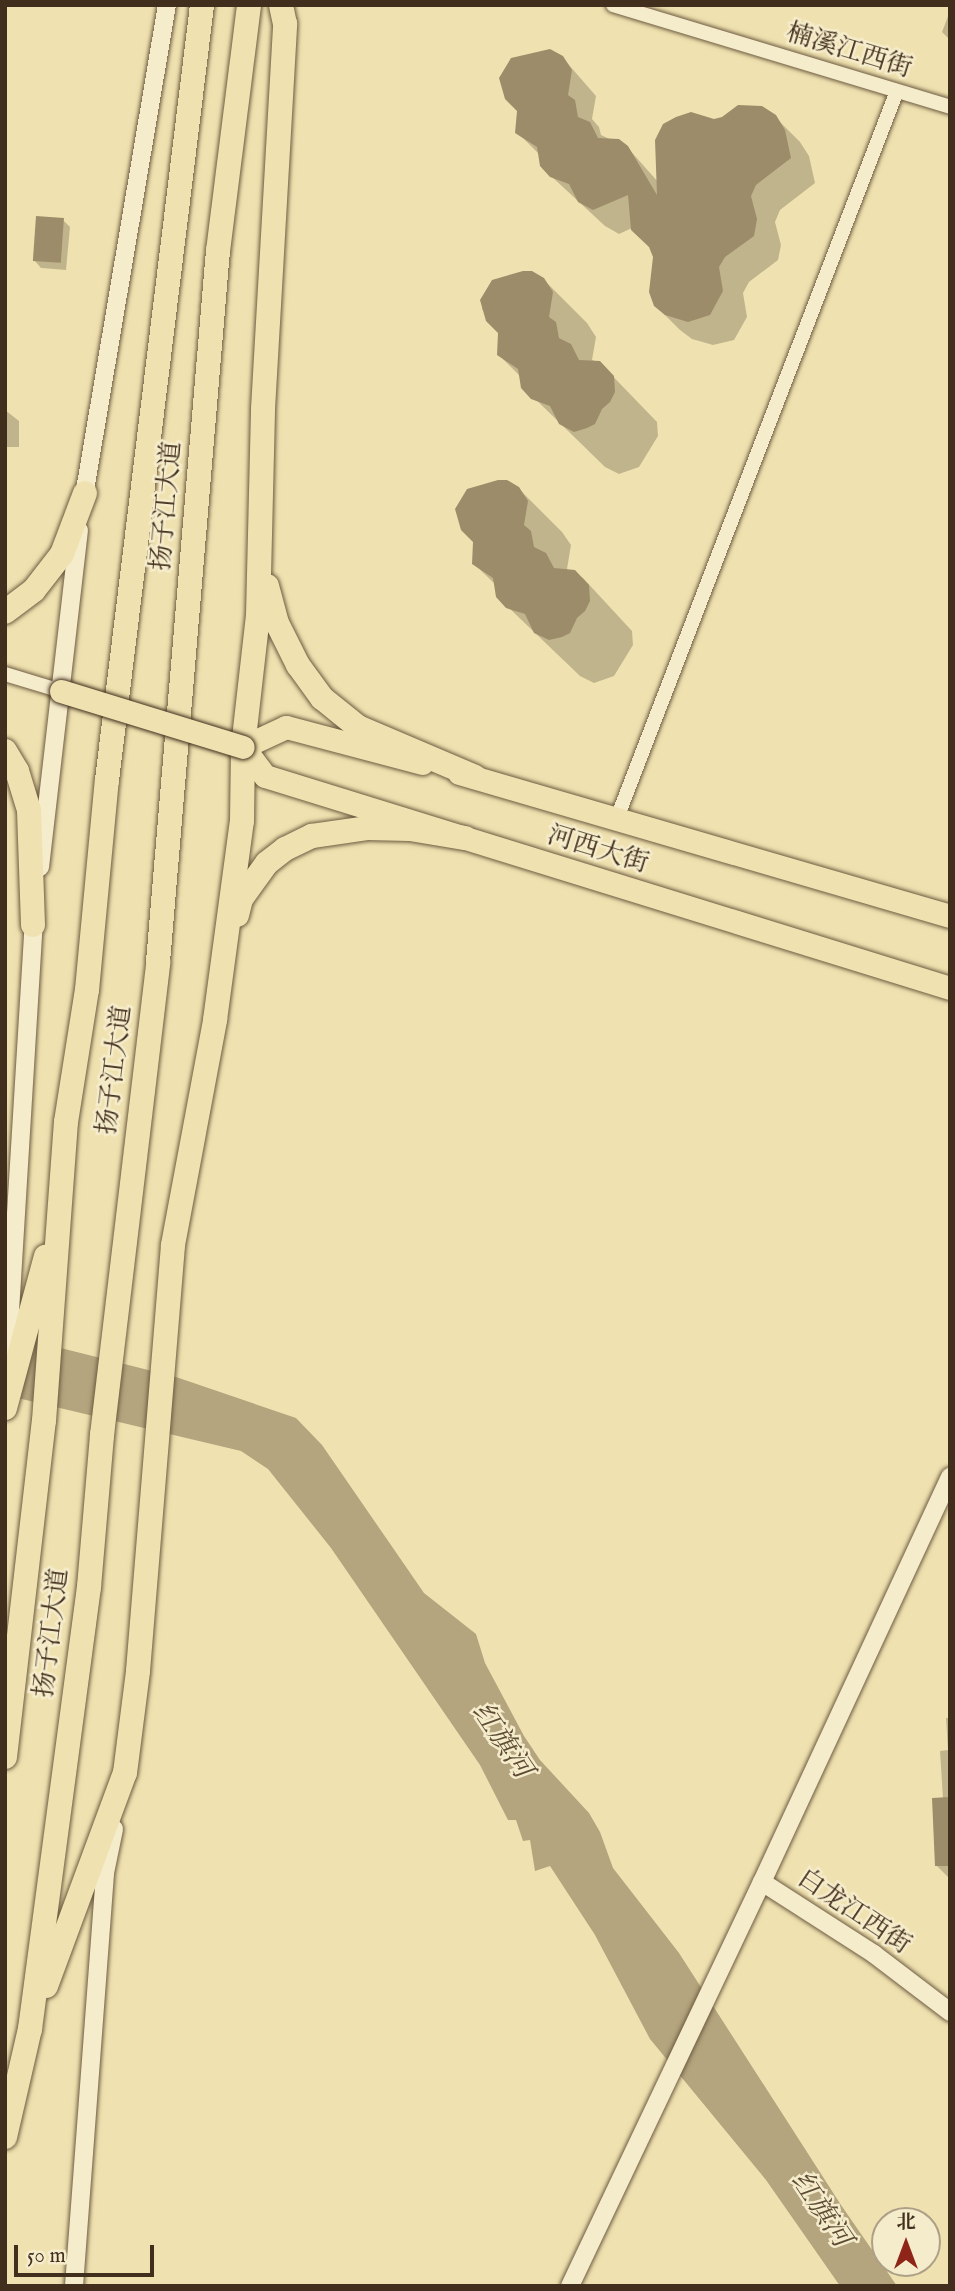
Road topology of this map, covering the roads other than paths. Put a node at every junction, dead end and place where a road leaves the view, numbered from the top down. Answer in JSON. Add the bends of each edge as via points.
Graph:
{"nodes":[{"id":1,"x":167,"y":5,"type":"edge"},
{"id":2,"x":202,"y":5,"type":"edge"},
{"id":3,"x":249,"y":5,"type":"edge"},
{"id":4,"x":282,"y":5,"type":"edge"},
{"id":5,"x":613,"y":5,"type":"edge"},
{"id":6,"x":897,"y":91,"type":"junction"},
{"id":7,"x":950,"y":107,"type":"edge"},
{"id":8,"x":85,"y":494,"type":"junction"},
{"id":9,"x":260,"y":543,"type":"junction"},
{"id":10,"x":5,"y":612,"type":"edge"},
{"id":11,"x":5,"y":674,"type":"edge"},
{"id":12,"x":61,"y":691,"type":"junction"},
{"id":13,"x":243,"y":747,"type":"junction"},
{"id":14,"x":5,"y":751,"type":"edge"},
{"id":15,"x":475,"y":777,"type":"junction"},
{"id":16,"x":617,"y":818,"type":"junction"},
{"id":17,"x":465,"y":838,"type":"junction"},
{"id":18,"x":950,"y":916,"type":"edge"},
{"id":19,"x":33,"y":925,"type":"junction"},
{"id":20,"x":223,"y":962,"type":"junction"},
{"id":21,"x":950,"y":988,"type":"edge"},
{"id":22,"x":60,"y":1205,"type":"junction"},
{"id":23,"x":18,"y":1322,"type":"junction"},
{"id":24,"x":5,"y":1385,"type":"edge"},
{"id":25,"x":5,"y":1408,"type":"edge"},
{"id":26,"x":950,"y":1477,"type":"edge"},
{"id":27,"x":5,"y":1757,"type":"edge"},
{"id":28,"x":125,"y":1773,"type":"junction"},
{"id":29,"x":762,"y":1882,"type":"junction"},
{"id":30,"x":950,"y":2012,"type":"edge"},
{"id":31,"x":30,"y":2029,"type":"junction"},
{"id":32,"x":5,"y":2137,"type":"edge"},
{"id":33,"x":74,"y":2286,"type":"edge"},
{"id":34,"x":570,"y":2286,"type":"edge"}],
"edges":[{"from":1,"to":8,"type":"street"},
{"from":2,"to":22,"type":"highway","name":"扬子江大道","via":[[107,780],[87,989],[66,1122]]},
{"from":3,"to":31,"type":"highway","name":"扬子江大道","via":[[218,250],[158,962],[102,1435],[89,1587]]},
{"from":4,"to":9,"type":"highway","via":[[285,24]]},
{"from":5,"to":6,"type":"street","name":"楠溪江西街"},
{"from":6,"to":7,"type":"street","name":"楠溪江西街"},
{"from":6,"to":16,"type":"street"},
{"from":8,"to":10,"type":"highway","via":[[62,554],[34,590]]},
{"from":8,"to":12,"type":"street","via":[[69,594]]},
{"from":9,"to":13,"type":"highway","via":[[258,616]]},
{"from":9,"to":15,"type":"highway","via":[[277,623],[298,665],[322,698],[358,727]]},
{"from":11,"to":12,"type":"street"},
{"from":12,"to":13,"type":"main road","bridge":true},
{"from":12,"to":19,"type":"street"},
{"from":13,"to":15,"type":"main road","name":"河西大街","via":[[286,727]]},
{"from":13,"to":17,"type":"main road","name":"河西大街","via":[[265,776]]},
{"from":13,"to":20,"type":"highway","via":[[242,821]]},
{"from":14,"to":19,"type":"highway","via":[[17,771],[29,810]]},
{"from":15,"to":16,"type":"main road","name":"河西大街"},
{"from":16,"to":18,"type":"main road","name":"河西大街"},
{"from":17,"to":20,"type":"highway","via":[[368,828],[312,836],[285,849],[267,863],[241,899]]},
{"from":17,"to":21,"type":"main road","name":"河西大街"},
{"from":19,"to":23,"type":"street"},
{"from":20,"to":28,"type":"highway","via":[[173,1245],[138,1671]]},
{"from":22,"to":23,"type":"highway"},
{"from":22,"to":27,"type":"highway","name":"扬子江大道","via":[[44,1421]]},
{"from":23,"to":24,"type":"street"},
{"from":23,"to":25,"type":"highway"},
{"from":26,"to":29,"type":"street"},
{"from":28,"to":31,"type":"highway"},
{"from":28,"to":33,"type":"street","via":[[105,1873]]},
{"from":29,"to":30,"type":"street","name":"白龙江西街","via":[[874,1954]]},
{"from":29,"to":34,"type":"street"},
{"from":31,"to":32,"type":"highway","name":"扬子江大道"}]}
